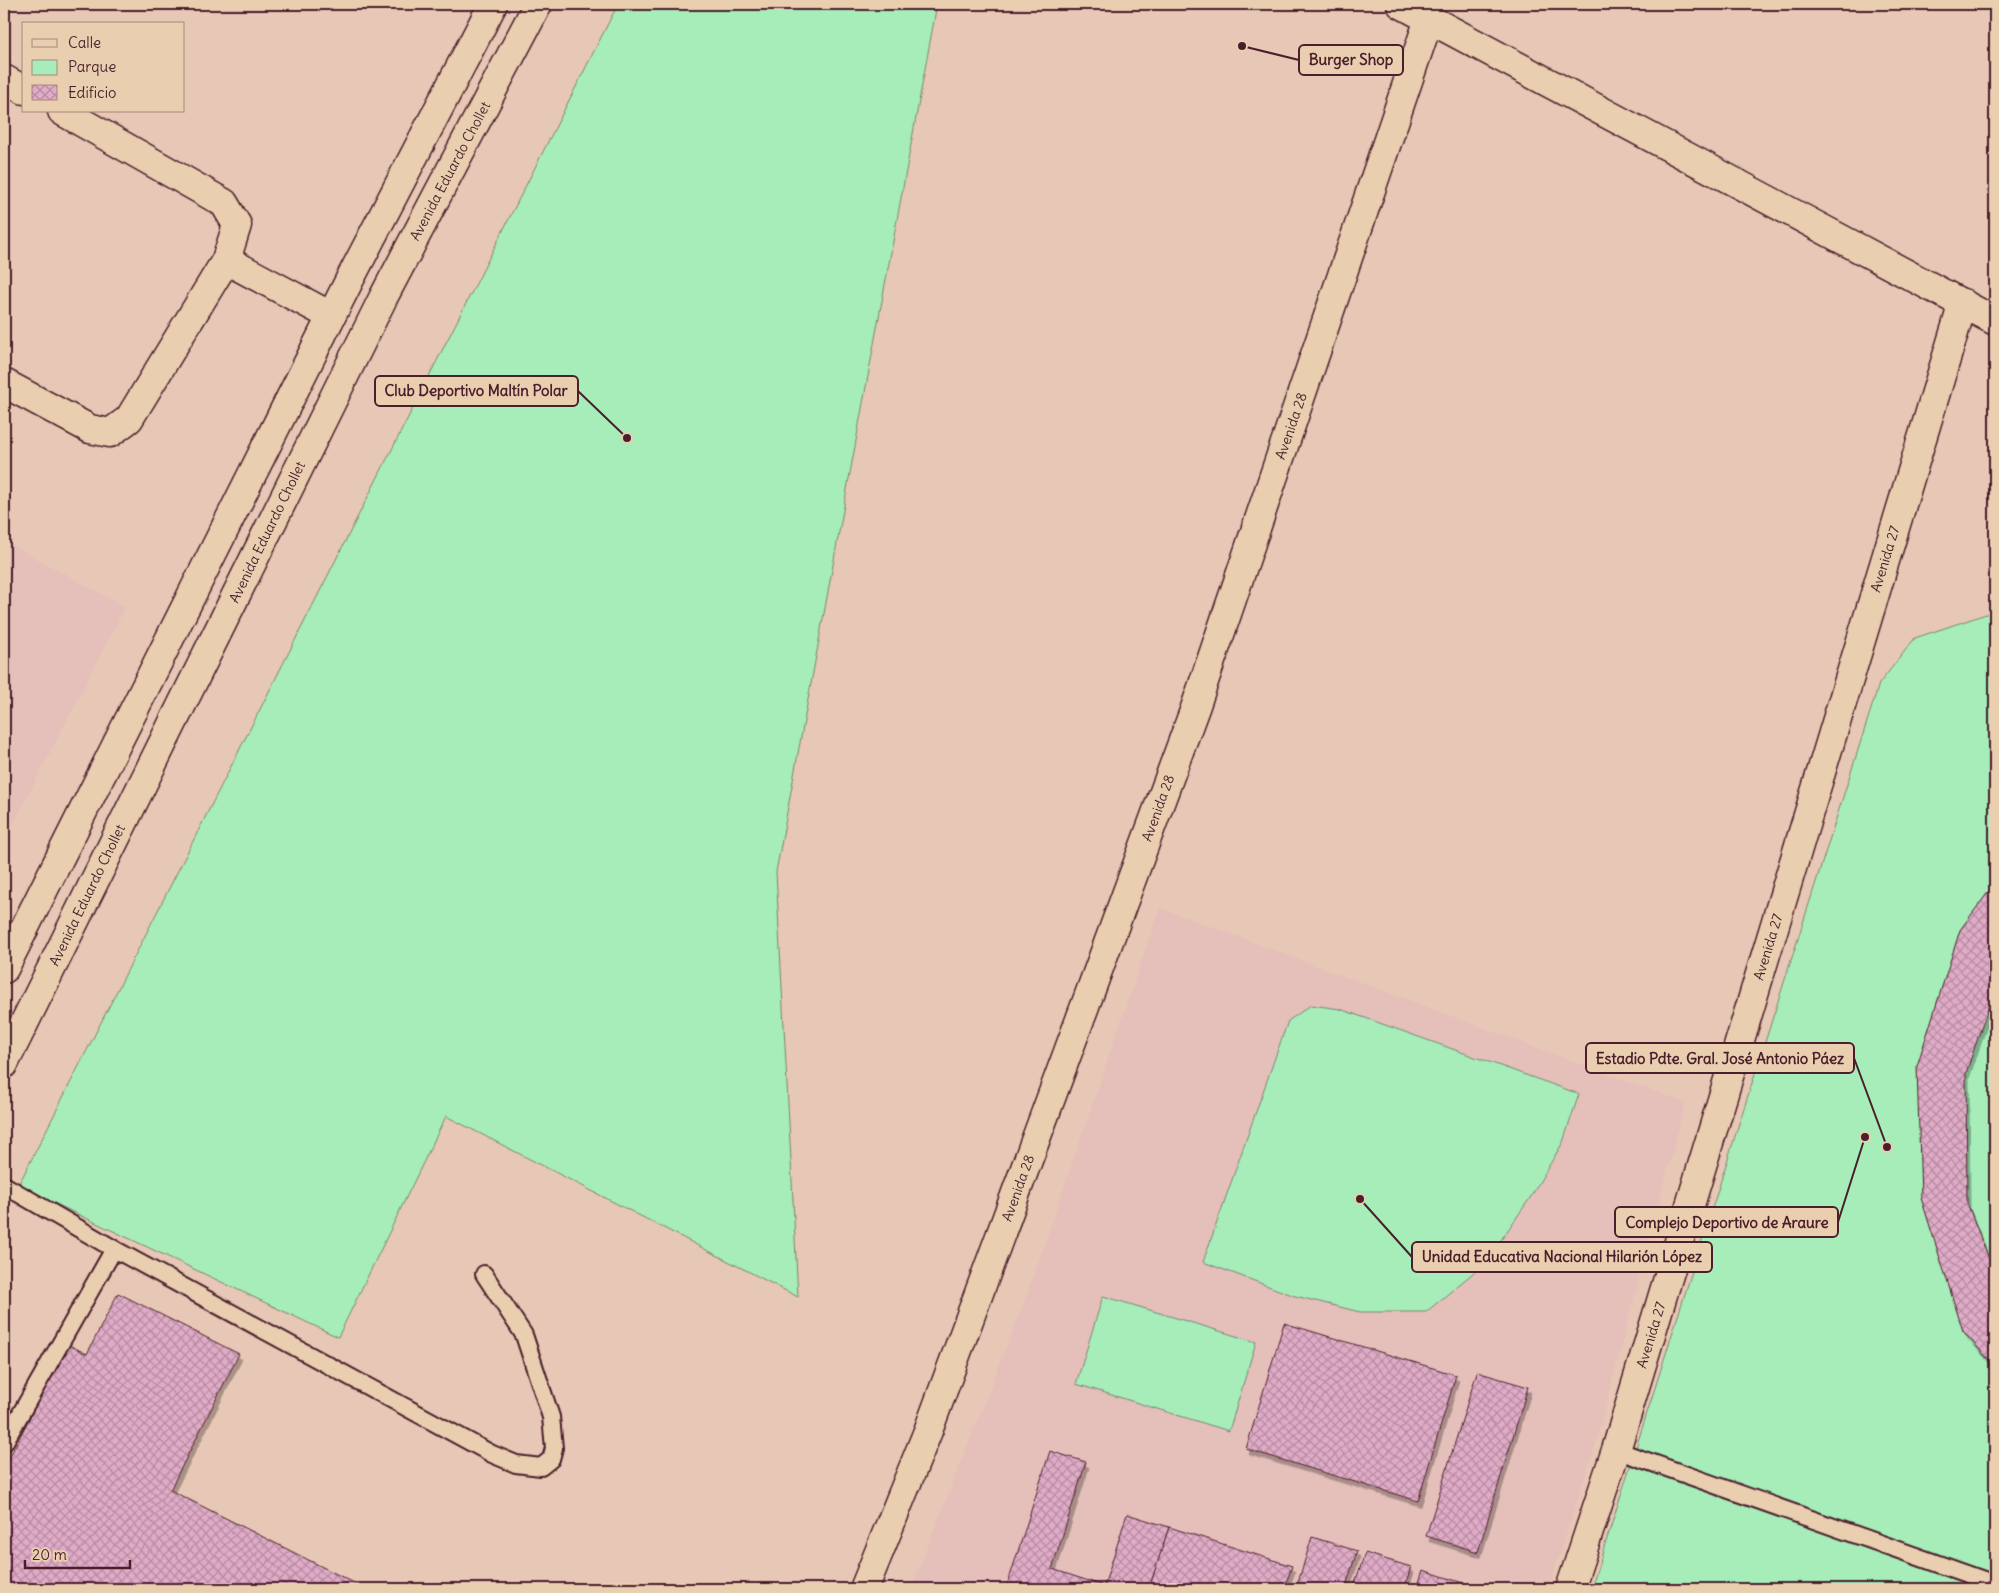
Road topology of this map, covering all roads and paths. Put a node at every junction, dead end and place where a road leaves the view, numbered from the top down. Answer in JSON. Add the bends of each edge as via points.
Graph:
{"nodes":[{"id":1,"x":493,"y":4,"type":"edge"},
{"id":2,"x":538,"y":4,"type":"edge"},
{"id":3,"x":1401,"y":4,"type":"edge"},
{"id":4,"x":1429,"y":19,"type":"junction"},
{"id":5,"x":4,"y":79,"type":"edge"},
{"id":6,"x":22,"y":89,"type":"edge"},
{"id":7,"x":64,"y":112,"type":"edge"},
{"id":8,"x":226,"y":260,"type":"junction"},
{"id":9,"x":1963,"y":303,"type":"junction"},
{"id":10,"x":331,"y":316,"type":"junction"},
{"id":11,"x":1995,"y":321,"type":"edge"},
{"id":12,"x":4,"y":383,"type":"edge"},
{"id":13,"x":4,"y":969,"type":"edge"},
{"id":14,"x":4,"y":1064,"type":"edge"},
{"id":15,"x":4,"y":1185,"type":"edge"},
{"id":16,"x":114,"y":1249,"type":"junction"},
{"id":17,"x":484,"y":1274,"type":"dead end"},
{"id":18,"x":4,"y":1443,"type":"edge"},
{"id":19,"x":1616,"y":1450,"type":"junction"},
{"id":20,"x":1995,"y":1584,"type":"edge"},
{"id":21,"x":864,"y":1589,"type":"edge"},
{"id":22,"x":1570,"y":1589,"type":"edge"}],
"edges":[{"from":1,"to":10,"type":"street"},
{"from":2,"to":14,"type":"street","name":"Avenida Eduardo Chollet","via":[[383,298]]},
{"from":3,"to":4,"type":"street"},
{"from":4,"to":9,"type":"street"},
{"from":4,"to":21,"type":"street","name":"Avenida 28","via":[[1195,708],[928,1431]]},
{"from":5,"to":6,"type":"street"},
{"from":7,"to":8,"type":"street","via":[[224,202],[237,225]]},
{"from":8,"to":10,"type":"street"},
{"from":8,"to":12,"type":"street","via":[[129,419],[110,433],[90,428]]},
{"from":9,"to":11,"type":"street"},
{"from":9,"to":19,"type":"street","name":"Avenida 27"},
{"from":10,"to":13,"type":"street"},
{"from":15,"to":16,"type":"lane"},
{"from":16,"to":17,"type":"lane","via":[[492,1454],[516,1464],[541,1468],[551,1459],[554,1448],[551,1417],[524,1335]]},
{"from":16,"to":18,"type":"lane"},
{"from":19,"to":20,"type":"lane"},
{"from":19,"to":22,"type":"street","name":"Avenida 27"}]}
